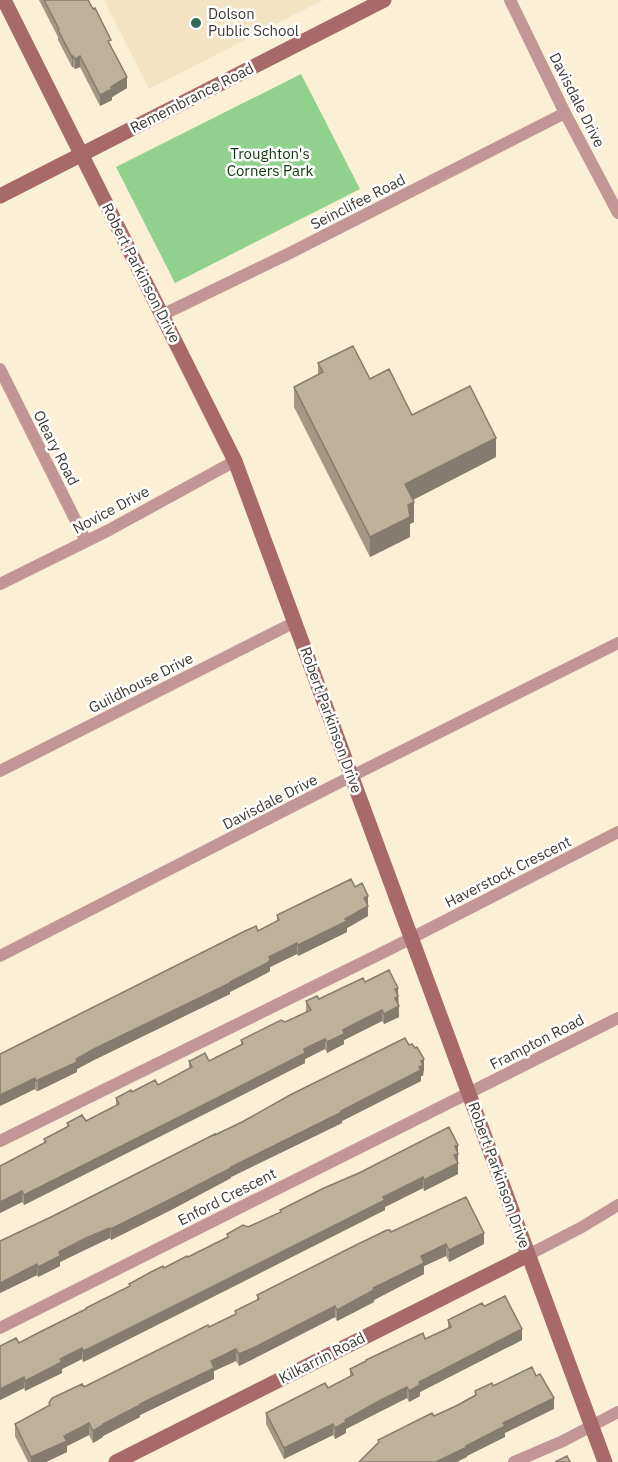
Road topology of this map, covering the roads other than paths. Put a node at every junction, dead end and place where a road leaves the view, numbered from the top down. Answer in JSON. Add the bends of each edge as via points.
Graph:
{"nodes":[{"id":1,"x":4,"y":0,"type":"edge"},
{"id":2,"x":384,"y":0,"type":"edge"},
{"id":3,"x":510,"y":0,"type":"edge"},
{"id":4,"x":565,"y":113,"type":"junction"},
{"id":5,"x":82,"y":155,"type":"junction"},
{"id":6,"x":0,"y":196,"type":"edge"},
{"id":7,"x":618,"y":213,"type":"edge"},
{"id":8,"x":162,"y":315,"type":"junction"},
{"id":9,"x":0,"y":369,"type":"edge"},
{"id":10,"x":235,"y":461,"type":"junction"},
{"id":11,"x":86,"y":541,"type":"junction"},
{"id":12,"x":0,"y":584,"type":"edge"},
{"id":13,"x":295,"y":622,"type":"junction"},
{"id":14,"x":618,"y":643,"type":"edge"},
{"id":15,"x":0,"y":771,"type":"edge"},
{"id":16,"x":352,"y":776,"type":"junction"},
{"id":17,"x":618,"y":832,"type":"edge"},
{"id":18,"x":412,"y":938,"type":"junction"},
{"id":19,"x":0,"y":956,"type":"edge"},
{"id":20,"x":618,"y":1018,"type":"edge"},
{"id":21,"x":469,"y":1093,"type":"junction"},
{"id":22,"x":0,"y":1141,"type":"edge"},
{"id":23,"x":618,"y":1204,"type":"edge"},
{"id":24,"x":528,"y":1255,"type":"junction"},
{"id":25,"x":0,"y":1328,"type":"edge"},
{"id":26,"x":618,"y":1412,"type":"edge"},
{"id":27,"x":592,"y":1426,"type":"junction"},
{"id":28,"x":116,"y":1462,"type":"edge"},
{"id":29,"x":514,"y":1462,"type":"edge"},
{"id":30,"x":605,"y":1462,"type":"edge"}],
"edges":[{"from":1,"to":5,"type":"street","name":"Robert Parkinson Drive"},
{"from":2,"to":5,"type":"street","name":"Remembrance Road"},
{"from":3,"to":4,"type":"street","name":"Davisdale Drive"},
{"from":4,"to":7,"type":"street","name":"Davisdale Drive"},
{"from":4,"to":8,"type":"street","name":"Seinclifee Road"},
{"from":5,"to":6,"type":"street","name":"Remembrance Road"},
{"from":5,"to":8,"type":"street","name":"Robert Parkinson Drive"},
{"from":8,"to":10,"type":"street","name":"Robert Parkinson Drive"},
{"from":9,"to":11,"type":"street","name":"Oleary Road"},
{"from":10,"to":11,"type":"street","name":"Novice Drive"},
{"from":10,"to":13,"type":"street","name":"Robert Parkinson Drive"},
{"from":11,"to":12,"type":"street","name":"Novice Drive"},
{"from":13,"to":15,"type":"street","name":"Guildhouse Drive"},
{"from":13,"to":16,"type":"street","name":"Robert Parkinson Drive"},
{"from":14,"to":16,"type":"street","name":"Davisdale Drive"},
{"from":16,"to":18,"type":"street","name":"Robert Parkinson Drive"},
{"from":16,"to":19,"type":"street","name":"Davisdale Drive"},
{"from":17,"to":18,"type":"street","name":"Haverstock Crescent"},
{"from":18,"to":21,"type":"street","name":"Robert Parkinson Drive"},
{"from":18,"to":22,"type":"street"},
{"from":20,"to":21,"type":"street","name":"Frampton Road"},
{"from":21,"to":24,"type":"street","name":"Robert Parkinson Drive"},
{"from":21,"to":25,"type":"street","name":"Enford Crescent"},
{"from":23,"to":24,"type":"street"},
{"from":24,"to":27,"type":"street","name":"Robert Parkinson Drive"},
{"from":24,"to":28,"type":"street","name":"Kilkarrin Road"},
{"from":26,"to":27,"type":"street"},
{"from":27,"to":29,"type":"street"},
{"from":27,"to":30,"type":"street","name":"Robert Parkinson Drive"}]}
